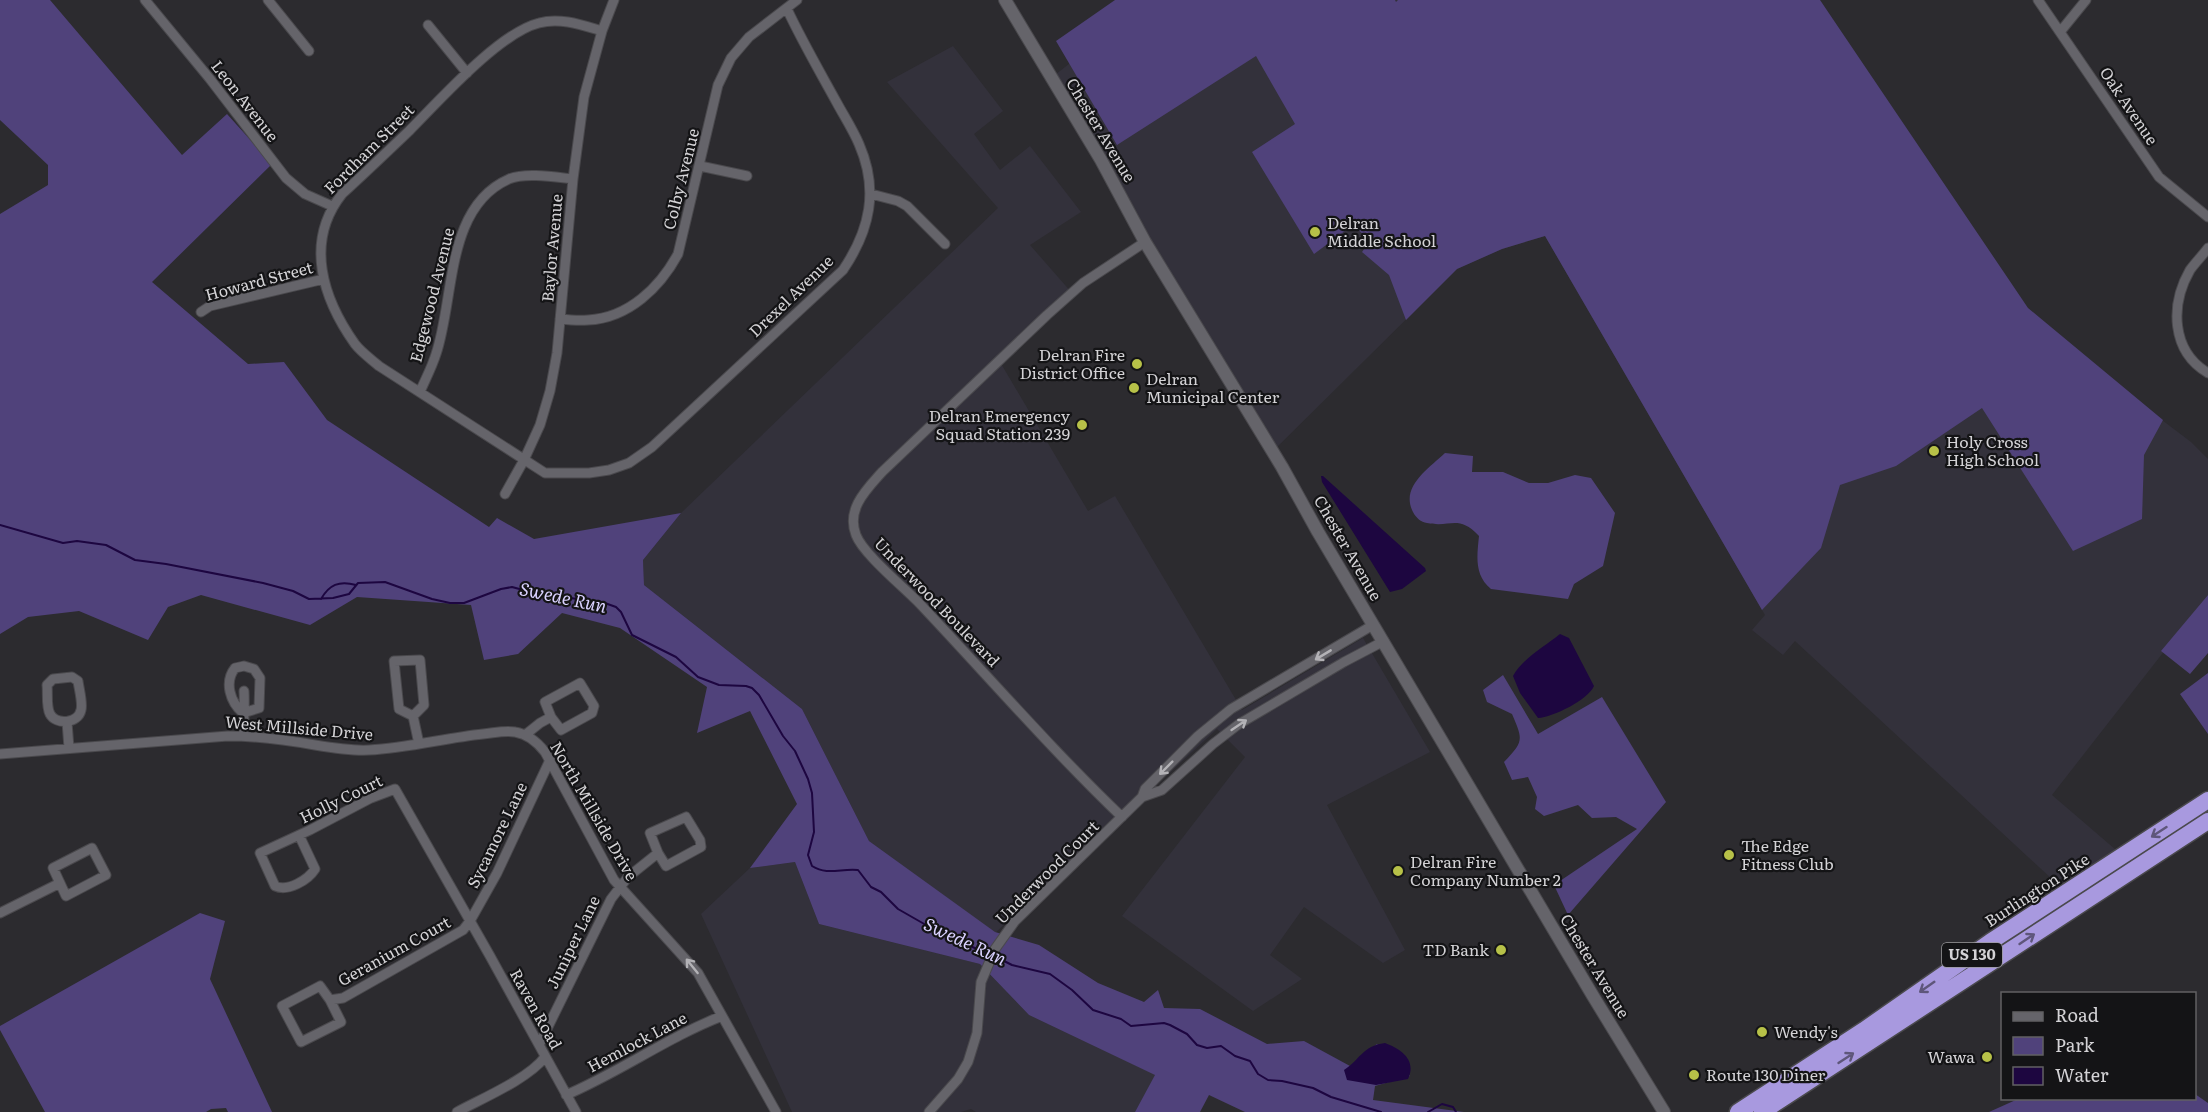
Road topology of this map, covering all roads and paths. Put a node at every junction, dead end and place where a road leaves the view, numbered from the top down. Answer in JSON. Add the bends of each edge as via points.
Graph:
{"nodes":[{"id":1,"x":145,"y":0,"type":"edge"},
{"id":2,"x":268,"y":0,"type":"edge"},
{"id":3,"x":614,"y":0,"type":"edge"},
{"id":4,"x":796,"y":0,"type":"edge"},
{"id":5,"x":2038,"y":0,"type":"edge"},
{"id":6,"x":2086,"y":0,"type":"edge"},
{"id":7,"x":1010,"y":2,"type":"edge"},
{"id":8,"x":787,"y":9,"type":"junction"},
{"id":9,"x":429,"y":25,"type":"dead end"},
{"id":10,"x":602,"y":31,"type":"junction"},
{"id":11,"x":2060,"y":32,"type":"junction"},
{"id":12,"x":309,"y":51,"type":"dead end"},
{"id":13,"x":467,"y":73,"type":"junction"},
{"id":14,"x":700,"y":166,"type":"junction"},
{"id":15,"x":747,"y":176,"type":"dead end"},
{"id":16,"x":573,"y":179,"type":"junction"},
{"id":17,"x":871,"y":194,"type":"junction"},
{"id":18,"x":332,"y":206,"type":"junction"},
{"id":19,"x":2208,"y":217,"type":"edge"},
{"id":20,"x":1145,"y":242,"type":"junction"},
{"id":21,"x":945,"y":244,"type":"dead end"},
{"id":22,"x":2208,"y":248,"type":"edge"},
{"id":23,"x":324,"y":279,"type":"junction"},
{"id":24,"x":201,"y":312,"type":"dead end"},
{"id":25,"x":560,"y":319,"type":"junction"},
{"id":26,"x":2208,"y":373,"type":"edge"},
{"id":27,"x":420,"y":392,"type":"junction"},
{"id":28,"x":524,"y":460,"type":"junction"},
{"id":29,"x":505,"y":494,"type":"dead end"},
{"id":30,"x":1373,"y":625,"type":"junction"},
{"id":31,"x":1384,"y":641,"type":"junction"},
{"id":32,"x":244,"y":692,"type":"dead end"},
{"id":33,"x":243,"y":713,"type":"junction"},
{"id":34,"x":413,"y":716,"type":"junction"},
{"id":35,"x":551,"y":717,"type":"junction"},
{"id":36,"x":67,"y":722,"type":"junction"},
{"id":37,"x":525,"y":735,"type":"junction"},
{"id":38,"x":244,"y":736,"type":"junction"},
{"id":39,"x":419,"y":744,"type":"junction"},
{"id":40,"x":69,"y":748,"type":"junction"},
{"id":41,"x":0,"y":754,"type":"edge"},
{"id":42,"x":550,"y":760,"type":"junction"},
{"id":43,"x":1142,"y":797,"type":"junction"},
{"id":44,"x":2208,"y":800,"type":"edge"},
{"id":45,"x":1122,"y":817,"type":"junction"},
{"id":46,"x":2208,"y":821,"type":"edge"},
{"id":47,"x":299,"y":836,"type":"junction"},
{"id":48,"x":658,"y":853,"type":"junction"},
{"id":49,"x":60,"y":884,"type":"junction"},
{"id":50,"x":619,"y":886,"type":"junction"},
{"id":51,"x":0,"y":913,"type":"edge"},
{"id":52,"x":470,"y":921,"type":"junction"},
{"id":53,"x":330,"y":1000,"type":"junction"},
{"id":54,"x":722,"y":1016,"type":"junction"},
{"id":55,"x":539,"y":1045,"type":"junction"},
{"id":56,"x":545,"y":1057,"type":"junction"},
{"id":57,"x":566,"y":1095,"type":"junction"},
{"id":58,"x":457,"y":1112,"type":"edge"},
{"id":59,"x":576,"y":1112,"type":"edge"},
{"id":60,"x":776,"y":1112,"type":"edge"},
{"id":61,"x":929,"y":1112,"type":"edge"},
{"id":62,"x":1664,"y":1112,"type":"edge"},
{"id":63,"x":1738,"y":1112,"type":"edge"},
{"id":64,"x":1762,"y":1112,"type":"edge"}],
"edges":[{"from":1,"to":18,"type":"street","name":"Leon Avenue","via":[[286,178],[305,194]]},
{"from":2,"to":12,"type":"street"},
{"from":3,"to":10,"type":"street","name":"Baylor Avenue"},
{"from":4,"to":8,"type":"street","name":"Colby Avenue"},
{"from":5,"to":11,"type":"street","name":"Oak Avenue"},
{"from":6,"to":11,"type":"street"},
{"from":7,"to":20,"type":"street","name":"Chester Avenue"},
{"from":8,"to":14,"type":"street","name":"Colby Avenue","via":[[749,37],[731,58],[718,85]]},
{"from":8,"to":17,"type":"street","name":"Drexel Avenue","via":[[859,143],[868,168]]},
{"from":9,"to":13,"type":"street"},
{"from":10,"to":13,"type":"street","name":"Fordham Street","via":[[578,23],[539,23],[498,46]]},
{"from":10,"to":16,"type":"street","name":"Baylor Avenue","via":[[584,97]]},
{"from":11,"to":19,"type":"street","name":"Oak Avenue","via":[[2159,177]]},
{"from":13,"to":18,"type":"street","name":"Fordham Street"},
{"from":14,"to":15,"type":"street"},
{"from":14,"to":25,"type":"street","name":"Colby Avenue","via":[[678,254],[659,285],[615,315],[589,321]]},
{"from":16,"to":25,"type":"street","name":"Baylor Avenue"},
{"from":16,"to":27,"type":"street","name":"Edgewood Avenue","via":[[508,179],[474,208],[459,245],[436,354]]},
{"from":17,"to":21,"type":"street","via":[[907,206]]},
{"from":17,"to":28,"type":"street","name":"Drexel Avenue","via":[[863,236],[843,270],[652,447],[629,463],[589,473],[545,473]]},
{"from":18,"to":23,"type":"street","name":"Fordham Street","via":[[320,245]]},
{"from":20,"to":30,"type":"street","name":"Chester Avenue"},
{"from":20,"to":45,"type":"street","name":"Underwood Boulevard","via":[[1083,283],[886,467],[858,501],[853,524],[861,545]]},
{"from":22,"to":26,"type":"street","via":[[2183,285],[2175,318],[2185,349],[2198,367]]},
{"from":23,"to":24,"type":"street","name":"Howard Street","via":[[210,306]]},
{"from":23,"to":27,"type":"street","name":"Fordham Street","via":[[337,314],[356,346]]},
{"from":25,"to":28,"type":"street","name":"Baylor Avenue","via":[[550,391]]},
{"from":27,"to":28,"type":"street","name":"Fordham Street"},
{"from":28,"to":29,"type":"street","name":"Baylor Avenue"},
{"from":30,"to":31,"type":"street","name":"Chester Avenue"},
{"from":30,"to":43,"type":"street","one_way":true,"via":[[1231,710],[1198,736],[1145,789]]},
{"from":43,"to":31,"type":"street","one_way":true,"via":[[1162,790],[1239,724]]},
{"from":31,"to":62,"type":"street","name":"Chester Avenue"},
{"from":32,"to":33,"type":"street"},
{"from":33,"to":33,"type":"street","via":[[231,698],[230,674],[244,666],[254,669],[260,678],[259,708]]},
{"from":33,"to":38,"type":"street"},
{"from":34,"to":34,"type":"street","via":[[424,705],[420,660],[394,661],[399,709]]},
{"from":34,"to":39,"type":"street"},
{"from":35,"to":35,"type":"street","via":[[545,702],[580,683],[594,706],[592,713],[561,730]]},
{"from":35,"to":37,"type":"street"},
{"from":36,"to":36,"type":"street","via":[[56,720],[49,713],[47,685],[53,679],[72,677],[78,681],[81,710]]},
{"from":36,"to":40,"type":"street"},
{"from":37,"to":39,"type":"street","name":"West Millside Drive","via":[[498,732]]},
{"from":37,"to":42,"type":"street","name":"North Millside Drive"},
{"from":38,"to":39,"type":"street","name":"West Millside Drive","via":[[358,750]]},
{"from":38,"to":40,"type":"street","name":"West Millside Drive"},
{"from":40,"to":41,"type":"street","name":"West Millside Drive"},
{"from":42,"to":50,"type":"street","name":"North Millside Drive"},
{"from":42,"to":52,"type":"street","name":"Sycamore Lane"},
{"from":43,"to":45,"type":"street"},
{"from":44,"to":63,"type":"highway","name":"Burlington Pike","number":"US 130","one_way":true},
{"from":45,"to":61,"type":"street","name":"Underwood Court","via":[[1015,921],[995,949],[981,982],[976,1033],[968,1062]]},
{"from":64,"to":46,"type":"highway","number":"US 130","one_way":true},
{"from":47,"to":47,"type":"street","name":"Holly Court","via":[[260,853],[275,886],[281,889],[311,875],[315,869]]},
{"from":47,"to":52,"type":"street","name":"Holly Court","via":[[394,789]]},
{"from":48,"to":48,"type":"street","via":[[650,833],[686,817],[701,847],[666,866]]},
{"from":48,"to":50,"type":"street","name":"Juniper Lane"},
{"from":49,"to":49,"type":"street","via":[[53,868],[92,848],[106,876],[66,896]]},
{"from":49,"to":51,"type":"street"},
{"from":54,"to":50,"type":"street","name":"North Millside Drive","one_way":true,"via":[[693,966]]},
{"from":50,"to":55,"type":"street","name":"Juniper Lane"},
{"from":52,"to":53,"type":"street","name":"Geranium Court","via":[[458,934],[366,986]]},
{"from":52,"to":55,"type":"street","name":"Raven Road"},
{"from":53,"to":53,"type":"street","name":"Geranium Court","via":[[320,986],[282,1006],[301,1042],[341,1022]]},
{"from":54,"to":57,"type":"street","name":"Hemlock Lane"},
{"from":54,"to":60,"type":"street","name":"North Millside Drive"},
{"from":55,"to":56,"type":"street","name":"Raven Road"},
{"from":56,"to":57,"type":"street","name":"Raven Road"},
{"from":56,"to":58,"type":"street","via":[[522,1077]]},
{"from":57,"to":59,"type":"street","name":"Raven Road"}]}
